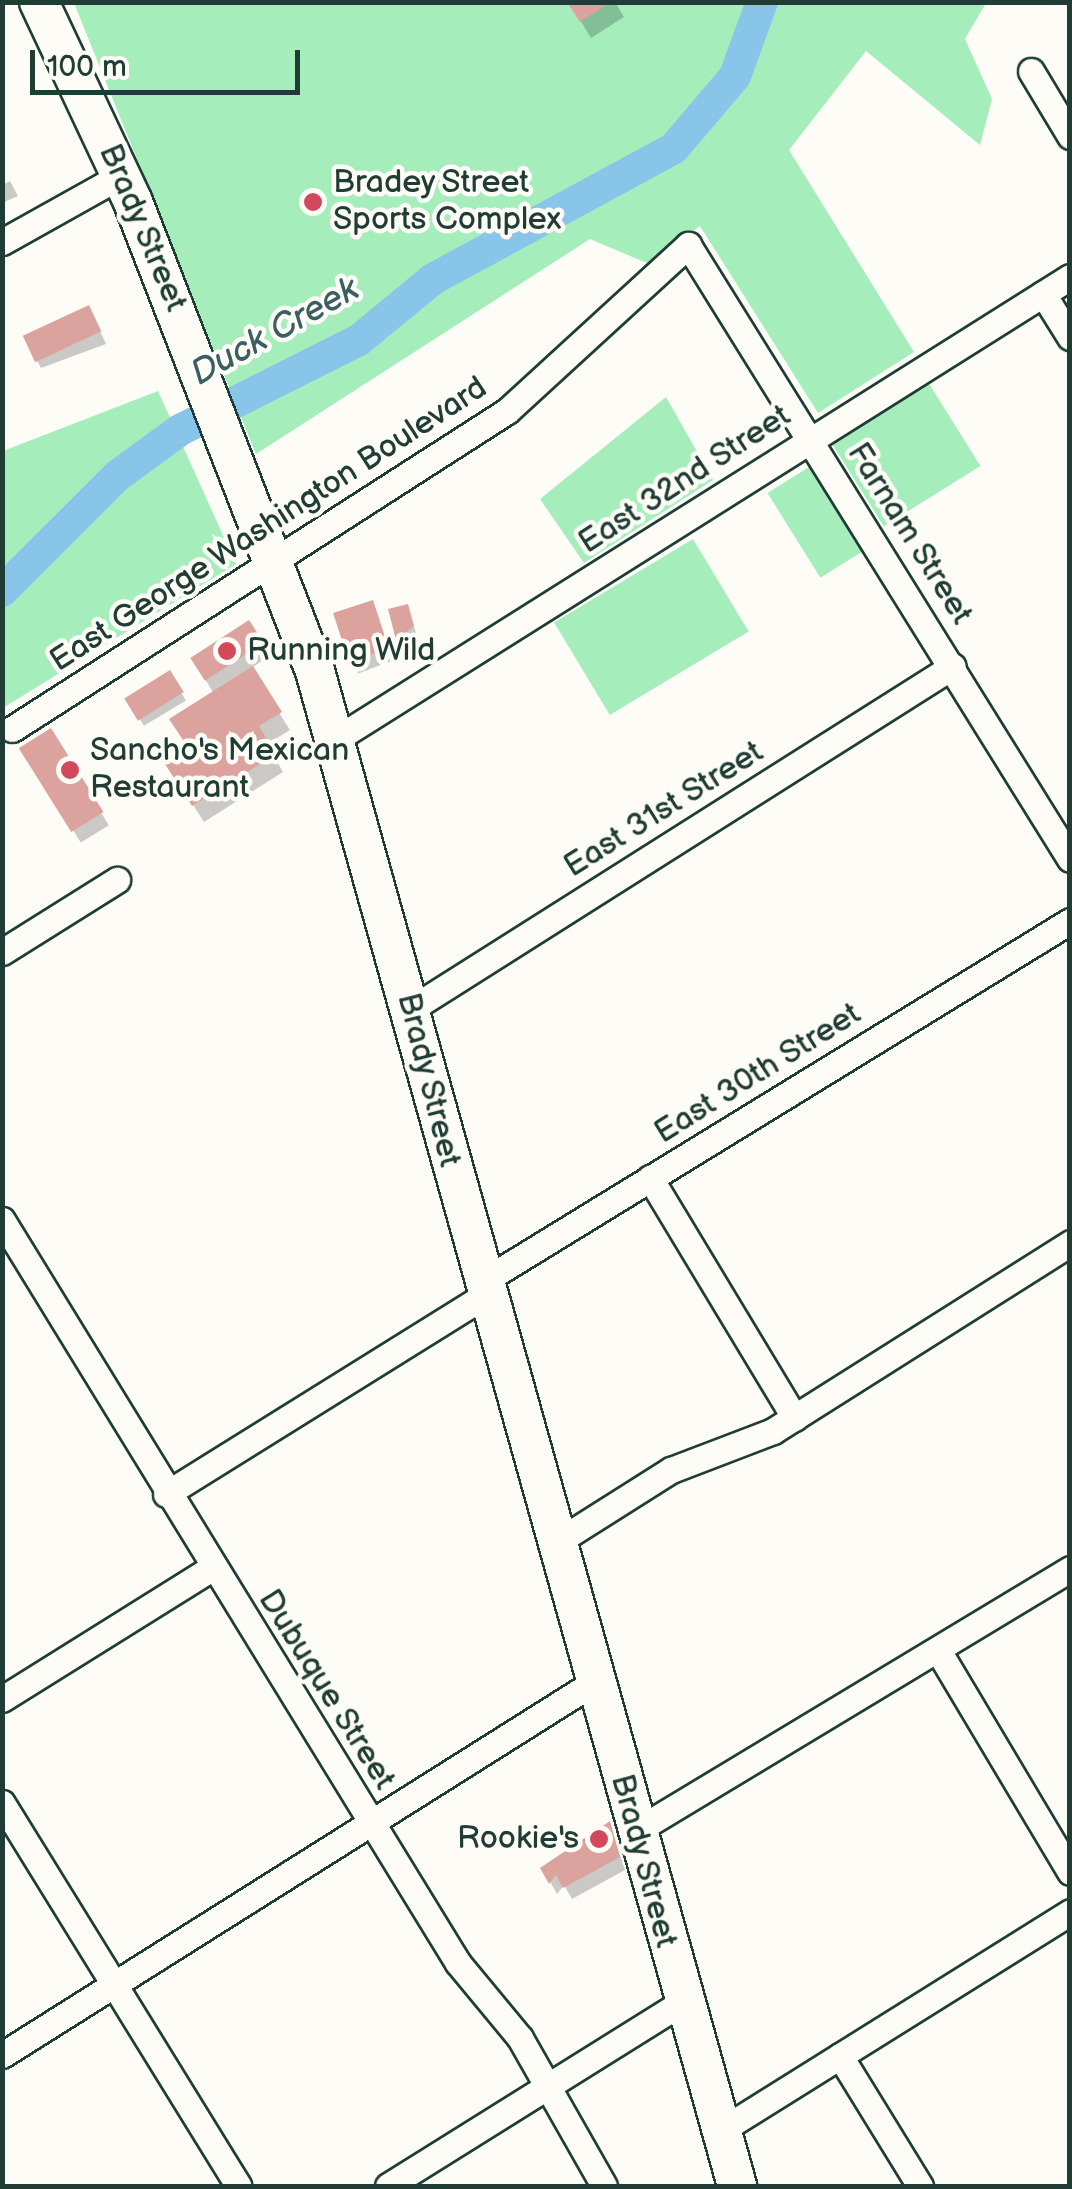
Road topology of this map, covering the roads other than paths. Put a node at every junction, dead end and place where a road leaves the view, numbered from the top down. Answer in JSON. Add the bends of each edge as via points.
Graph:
{"nodes":[{"id":1,"x":39,"y":2,"type":"edge"},
{"id":2,"x":1031,"y":71,"type":"dead end"},
{"id":3,"x":1070,"y":136,"type":"edge"},
{"id":4,"x":122,"y":176,"type":"junction"},
{"id":5,"x":2,"y":242,"type":"edge"},
{"id":6,"x":688,"y":246,"type":"joint"},
{"id":7,"x":1070,"y":277,"type":"edge"},
{"id":8,"x":1043,"y":294,"type":"junction"},
{"id":9,"x":1070,"y":337,"type":"edge"},
{"id":10,"x":812,"y":438,"type":"junction"},
{"id":11,"x":275,"y":566,"type":"junction"},
{"id":12,"x":952,"y":666,"type":"junction"},
{"id":13,"x":12,"y":729,"type":"dead end"},
{"id":14,"x":336,"y":739,"type":"junction"},
{"id":15,"x":1070,"y":859,"type":"edge"},
{"id":16,"x":117,"y":880,"type":"dead end"},
{"id":17,"x":1070,"y":921,"type":"edge"},
{"id":18,"x":2,"y":952,"type":"edge"},
{"id":19,"x":411,"y":1008,"type":"junction"},
{"id":20,"x":650,"y":1178,"type":"junction"},
{"id":21,"x":2,"y":1220,"type":"edge"},
{"id":22,"x":1070,"y":1243,"type":"edge"},
{"id":23,"x":482,"y":1289,"type":"junction"},
{"id":24,"x":795,"y":1418,"type":"junction"},
{"id":25,"x":166,"y":1494,"type":"junction"},
{"id":26,"x":557,"y":1542,"type":"junction"},
{"id":27,"x":212,"y":1568,"type":"junction"},
{"id":28,"x":1070,"y":1570,"type":"edge"},
{"id":29,"x":939,"y":1652,"type":"junction"},
{"id":30,"x":596,"y":1681,"type":"junction"},
{"id":31,"x":2,"y":1699,"type":"edge"},
{"id":32,"x":2,"y":1803,"type":"edge"},
{"id":33,"x":370,"y":1823,"type":"junction"},
{"id":34,"x":634,"y":1832,"type":"junction"},
{"id":35,"x":1070,"y":1872,"type":"edge"},
{"id":36,"x":1070,"y":1912,"type":"edge"},
{"id":37,"x":115,"y":1986,"type":"junction"},
{"id":38,"x":681,"y":2003,"type":"junction"},
{"id":39,"x":2,"y":2055,"type":"edge"},
{"id":40,"x":840,"y":2056,"type":"junction"},
{"id":41,"x":549,"y":2088,"type":"junction"},
{"id":42,"x":720,"y":2131,"type":"junction"},
{"id":43,"x":239,"y":2186,"type":"edge"},
{"id":44,"x":388,"y":2186,"type":"edge"},
{"id":45,"x":604,"y":2186,"type":"edge"},
{"id":46,"x":737,"y":2186,"type":"edge"},
{"id":47,"x":920,"y":2186,"type":"edge"}],
"edges":[{"from":1,"to":4,"type":"highway","name":"Brady Street"},
{"from":2,"to":3,"type":"street"},
{"from":4,"to":5,"type":"street"},
{"from":4,"to":11,"type":"highway","name":"Brady Street"},
{"from":6,"to":10,"type":"street","name":"Farnam Street"},
{"from":6,"to":11,"type":"street","name":"East George Washington Boulevard","via":[[507,411]]},
{"from":7,"to":8,"type":"street","name":"East 32nd Street"},
{"from":8,"to":9,"type":"street"},
{"from":8,"to":10,"type":"street","name":"East 32nd Street"},
{"from":10,"to":12,"type":"street","name":"Farnam Street"},
{"from":10,"to":14,"type":"street","name":"East 32nd Street"},
{"from":11,"to":13,"type":"street","name":"East George Washington Boulevard"},
{"from":11,"to":14,"type":"highway","name":"Brady Street"},
{"from":12,"to":15,"type":"street","name":"Farnam Street"},
{"from":12,"to":19,"type":"street","name":"East 31st Street"},
{"from":14,"to":19,"type":"highway","name":"Brady Street"},
{"from":16,"to":18,"type":"street"},
{"from":17,"to":20,"type":"street","name":"East 30th Street"},
{"from":19,"to":23,"type":"highway","name":"Brady Street"},
{"from":20,"to":23,"type":"street","name":"East 30th Street"},
{"from":20,"to":24,"type":"street"},
{"from":21,"to":25,"type":"street","name":"Dubuque Street"},
{"from":22,"to":24,"type":"street"},
{"from":23,"to":25,"type":"street","name":"East 30th Street"},
{"from":23,"to":26,"type":"highway","name":"Brady Street"},
{"from":24,"to":26,"type":"street","via":[[671,1470]]},
{"from":25,"to":27,"type":"street","name":"Dubuque Street"},
{"from":26,"to":30,"type":"highway","name":"Brady Street"},
{"from":27,"to":31,"type":"street"},
{"from":27,"to":33,"type":"street","name":"Dubuque Street"},
{"from":28,"to":29,"type":"street"},
{"from":29,"to":34,"type":"street"},
{"from":29,"to":35,"type":"street"},
{"from":30,"to":33,"type":"street"},
{"from":30,"to":34,"type":"highway","name":"Brady Street"},
{"from":32,"to":37,"type":"street"},
{"from":33,"to":37,"type":"street"},
{"from":33,"to":41,"type":"street","name":"Dubuque Street"},
{"from":34,"to":38,"type":"highway","name":"Brady Street"},
{"from":36,"to":40,"type":"street"},
{"from":37,"to":39,"type":"street"},
{"from":37,"to":43,"type":"street"},
{"from":38,"to":41,"type":"street"},
{"from":38,"to":42,"type":"highway","name":"Brady Street"},
{"from":40,"to":42,"type":"street"},
{"from":40,"to":47,"type":"street"},
{"from":41,"to":44,"type":"street"},
{"from":41,"to":45,"type":"street","name":"Dubuque Street"},
{"from":42,"to":46,"type":"highway","name":"Brady Street"}]}
